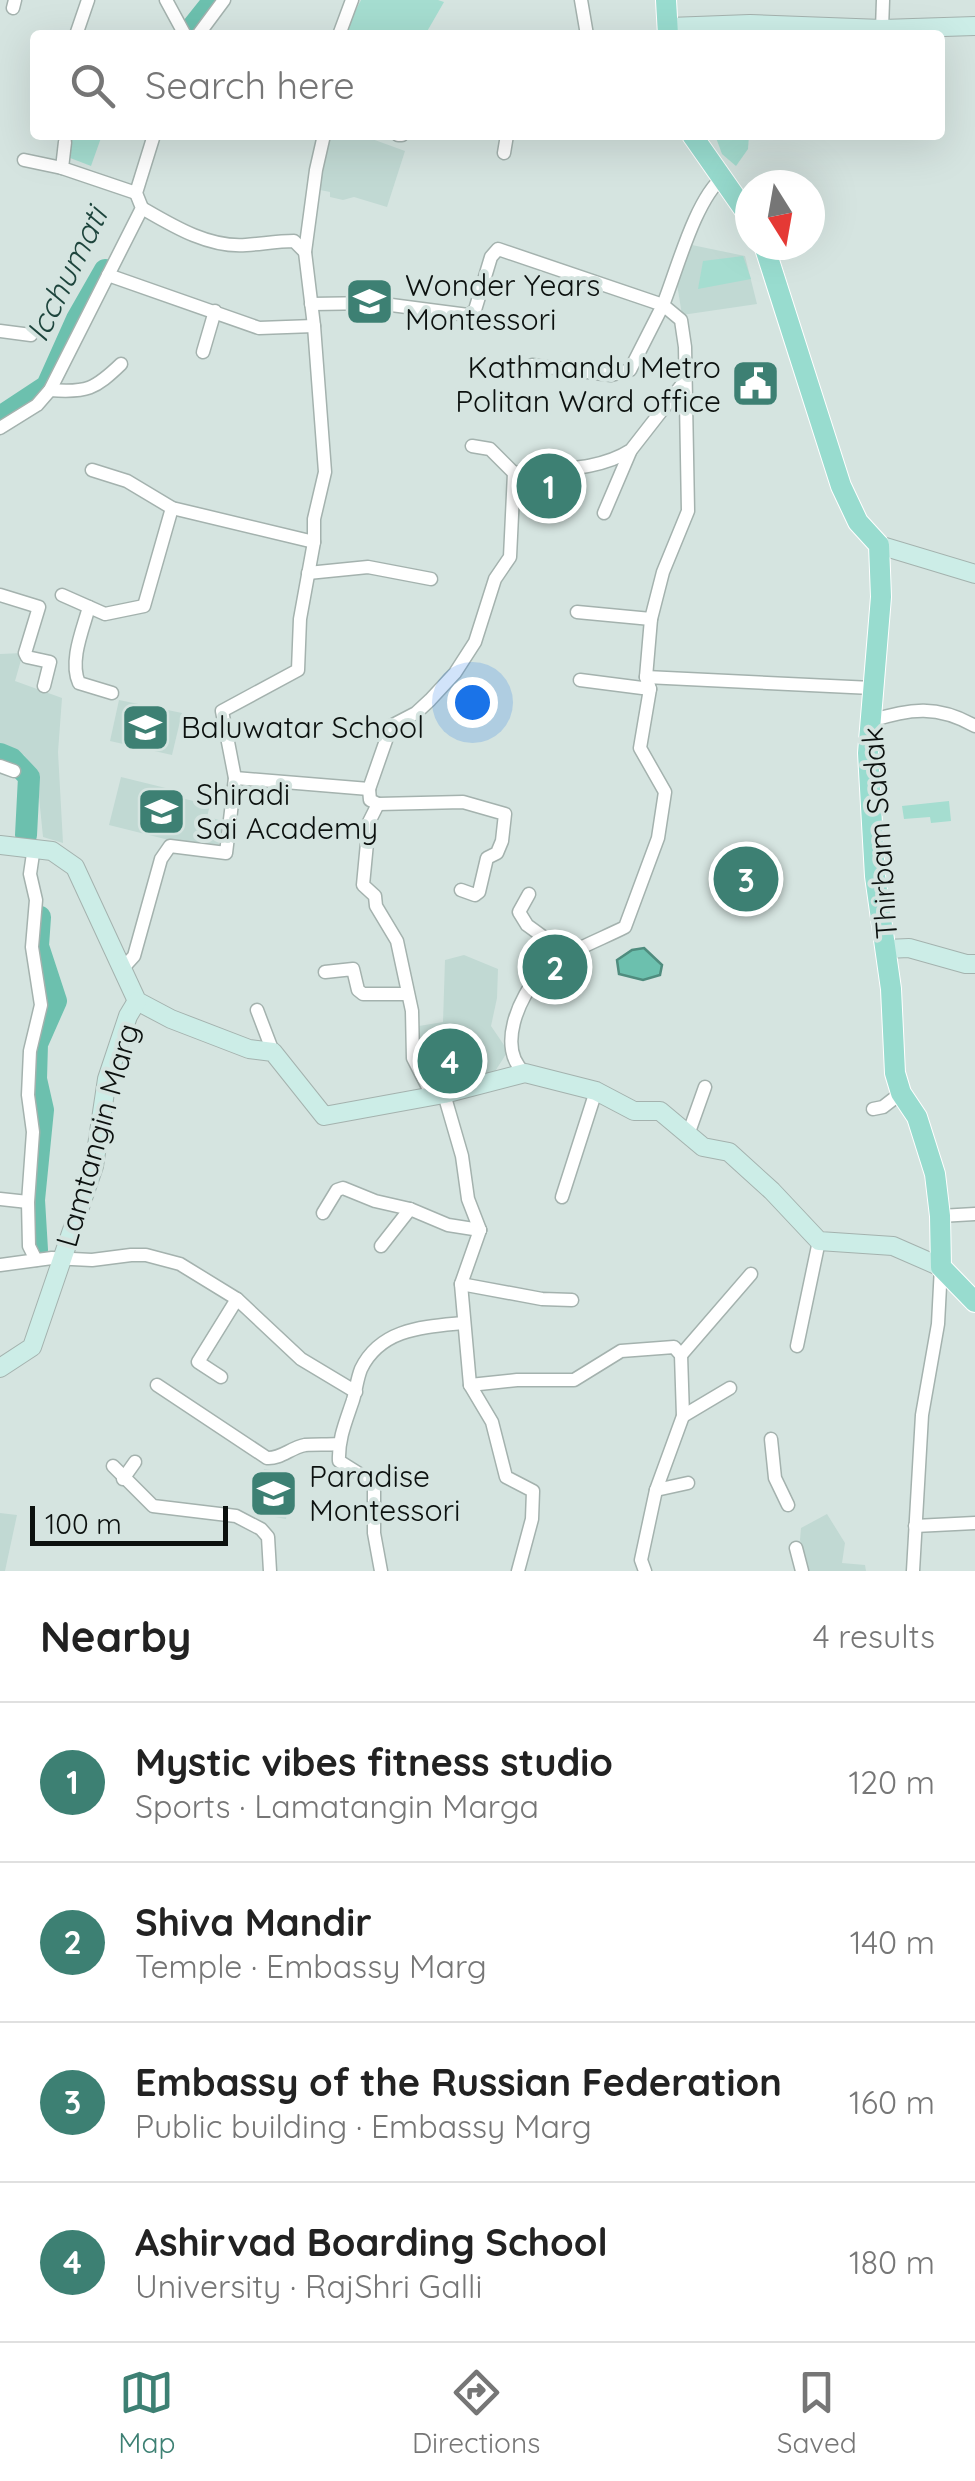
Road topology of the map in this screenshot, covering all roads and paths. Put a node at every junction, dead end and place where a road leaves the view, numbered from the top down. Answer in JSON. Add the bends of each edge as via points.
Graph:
{"nodes":[{"id":1,"x":88,"y":0,"type":"edge"},
{"id":2,"x":166,"y":0,"type":"edge"},
{"id":3,"x":224,"y":0,"type":"edge"},
{"id":4,"x":352,"y":0,"type":"edge"},
{"id":5,"x":581,"y":0,"type":"edge"},
{"id":6,"x":666,"y":0,"type":"edge"},
{"id":7,"x":883,"y":0,"type":"edge"},
{"id":8,"x":975,"y":26,"type":"edge"},
{"id":9,"x":882,"y":29,"type":"junction"},
{"id":10,"x":78,"y":30,"type":"edge"},
{"id":11,"x":183,"y":30,"type":"edge"},
{"id":12,"x":202,"y":30,"type":"edge"},
{"id":13,"x":340,"y":30,"type":"edge"},
{"id":14,"x":586,"y":30,"type":"edge"},
{"id":15,"x":668,"y":30,"type":"edge"},
{"id":16,"x":680,"y":30,"type":"edge"},
{"id":17,"x":152,"y":140,"type":"edge"},
{"id":18,"x":323,"y":140,"type":"edge"},
{"id":19,"x":506,"y":140,"type":"edge"},
{"id":20,"x":696,"y":140,"type":"edge"},
{"id":21,"x":65,"y":142,"type":"dead end"},
{"id":22,"x":504,"y":153,"type":"dead end"},
{"id":23,"x":24,"y":160,"type":"dead end"},
{"id":24,"x":62,"y":168,"type":"junction"},
{"id":25,"x":717,"y":169,"type":"junction"},
{"id":26,"x":136,"y":193,"type":"junction"},
{"id":27,"x":735,"y":196,"type":"edge"},
{"id":28,"x":142,"y":208,"type":"junction"},
{"id":29,"x":305,"y":252,"type":"junction"},
{"id":30,"x":769,"y":260,"type":"edge"},
{"id":31,"x":108,"y":275,"type":"junction"},
{"id":32,"x":312,"y":304,"type":"junction"},
{"id":33,"x":663,"y":305,"type":"junction"},
{"id":34,"x":215,"y":311,"type":"junction"},
{"id":35,"x":314,"y":326,"type":"junction"},
{"id":36,"x":0,"y":331,"type":"edge"},
{"id":37,"x":30,"y":335,"type":"dead end"},
{"id":38,"x":203,"y":352,"type":"dead end"},
{"id":39,"x":122,"y":364,"type":"dead end"},
{"id":40,"x":532,"y":365,"type":"dead end"},
{"id":41,"x":684,"y":382,"type":"junction"},
{"id":42,"x":50,"y":390,"type":"junction"},
{"id":43,"x":0,"y":428,"type":"edge"},
{"id":44,"x":472,"y":446,"type":"dead end"},
{"id":45,"x":631,"y":450,"type":"junction"},
{"id":46,"x":92,"y":470,"type":"dead end"},
{"id":47,"x":514,"y":473,"type":"junction"},
{"id":48,"x":172,"y":508,"type":"junction"},
{"id":49,"x":604,"y":513,"type":"dead end"},
{"id":50,"x":314,"y":542,"type":"junction"},
{"id":51,"x":879,"y":545,"type":"junction"},
{"id":52,"x":308,"y":572,"type":"junction"},
{"id":53,"x":975,"y":574,"type":"edge"},
{"id":54,"x":431,"y":579,"type":"dead end"},
{"id":55,"x":0,"y":595,"type":"edge"},
{"id":56,"x":62,"y":595,"type":"dead end"},
{"id":57,"x":89,"y":607,"type":"junction"},
{"id":58,"x":578,"y":612,"type":"dead end"},
{"id":59,"x":650,"y":619,"type":"junction"},
{"id":60,"x":580,"y":680,"type":"dead end"},
{"id":61,"x":648,"y":683,"type":"junction"},
{"id":62,"x":44,"y":686,"type":"dead end"},
{"id":63,"x":872,"y":688,"type":"junction"},
{"id":64,"x":112,"y":693,"type":"dead end"},
{"id":65,"x":871,"y":721,"type":"junction"},
{"id":66,"x":975,"y":726,"type":"edge"},
{"id":67,"x":235,"y":778,"type":"junction"},
{"id":68,"x":369,"y":790,"type":"junction"},
{"id":69,"x":378,"y":804,"type":"junction"},
{"id":70,"x":0,"y":846,"type":"edge"},
{"id":71,"x":34,"y":846,"type":"junction"},
{"id":72,"x":461,"y":890,"type":"dead end"},
{"id":73,"x":529,"y":894,"type":"dead end"},
{"id":74,"x":886,"y":948,"type":"junction"},
{"id":75,"x":563,"y":961,"type":"junction"},
{"id":76,"x":975,"y":964,"type":"edge"},
{"id":77,"x":124,"y":968,"type":"junction"},
{"id":78,"x":325,"y":972,"type":"dead end"},
{"id":79,"x":407,"y":994,"type":"junction"},
{"id":80,"x":137,"y":1001,"type":"junction"},
{"id":81,"x":257,"y":1010,"type":"dead end"},
{"id":82,"x":273,"y":1052,"type":"junction"},
{"id":83,"x":525,"y":1073,"type":"junction"},
{"id":84,"x":705,"y":1086,"type":"dead end"},
{"id":85,"x":596,"y":1091,"type":"junction"},
{"id":86,"x":901,"y":1093,"type":"junction"},
{"id":87,"x":438,"y":1095,"type":"junction"},
{"id":88,"x":873,"y":1108,"type":"dead end"},
{"id":89,"x":689,"y":1132,"type":"junction"},
{"id":90,"x":562,"y":1197,"type":"dead end"},
{"id":91,"x":0,"y":1199,"type":"edge"},
{"id":92,"x":28,"y":1202,"type":"junction"},
{"id":93,"x":410,"y":1208,"type":"junction"},
{"id":94,"x":323,"y":1213,"type":"dead end"},
{"id":95,"x":975,"y":1214,"type":"edge"},
{"id":96,"x":940,"y":1216,"type":"junction"},
{"id":97,"x":480,"y":1230,"type":"junction"},
{"id":98,"x":819,"y":1241,"type":"junction"},
{"id":99,"x":381,"y":1246,"type":"dead end"},
{"id":100,"x":36,"y":1260,"type":"junction"},
{"id":101,"x":62,"y":1260,"type":"junction"},
{"id":102,"x":0,"y":1264,"type":"edge"},
{"id":103,"x":940,"y":1267,"type":"junction"},
{"id":104,"x":751,"y":1274,"type":"dead end"},
{"id":105,"x":462,"y":1284,"type":"junction"},
{"id":106,"x":237,"y":1300,"type":"junction"},
{"id":107,"x":572,"y":1300,"type":"dead end"},
{"id":108,"x":975,"y":1302,"type":"edge"},
{"id":109,"x":464,"y":1323,"type":"junction"},
{"id":110,"x":797,"y":1346,"type":"dead end"},
{"id":111,"x":681,"y":1355,"type":"junction"},
{"id":112,"x":0,"y":1368,"type":"edge"},
{"id":113,"x":220,"y":1377,"type":"dead end"},
{"id":114,"x":157,"y":1385,"type":"dead end"},
{"id":115,"x":470,"y":1386,"type":"junction"},
{"id":116,"x":730,"y":1388,"type":"dead end"},
{"id":117,"x":356,"y":1392,"type":"junction"},
{"id":118,"x":683,"y":1416,"type":"junction"},
{"id":119,"x":771,"y":1440,"type":"dead end"},
{"id":120,"x":338,"y":1444,"type":"junction"},
{"id":121,"x":135,"y":1462,"type":"dead end"},
{"id":122,"x":113,"y":1466,"type":"dead end"},
{"id":123,"x":123,"y":1479,"type":"junction"},
{"id":124,"x":688,"y":1483,"type":"dead end"},
{"id":125,"x":656,"y":1490,"type":"junction"},
{"id":126,"x":788,"y":1505,"type":"dead end"},
{"id":127,"x":975,"y":1523,"type":"edge"},
{"id":128,"x":915,"y":1526,"type":"junction"},
{"id":129,"x":796,"y":1548,"type":"dead end"},
{"id":130,"x":270,"y":1571,"type":"edge"},
{"id":131,"x":381,"y":1571,"type":"edge"},
{"id":132,"x":518,"y":1571,"type":"edge"},
{"id":133,"x":645,"y":1571,"type":"edge"},
{"id":134,"x":802,"y":1571,"type":"edge"},
{"id":135,"x":913,"y":1571,"type":"edge"}],
"edges":[{"from":1,"to":10,"type":"street"},
{"from":2,"to":11,"type":"street"},
{"from":3,"to":12,"type":"street"},
{"from":4,"to":13,"type":"street"},
{"from":5,"to":14,"type":"street"},
{"from":6,"to":15,"type":"main road"},
{"from":7,"to":9,"type":"street"},
{"from":8,"to":9,"type":"street"},
{"from":9,"to":16,"type":"street","via":[[750,24]]},
{"from":17,"to":26,"type":"street"},
{"from":18,"to":29,"type":"street"},
{"from":19,"to":22,"type":"street"},
{"from":20,"to":25,"type":"main road"},
{"from":21,"to":24,"type":"street"},
{"from":23,"to":24,"type":"street"},
{"from":24,"to":26,"type":"street"},
{"from":25,"to":27,"type":"main road"},
{"from":25,"to":33,"type":"street"},
{"from":26,"to":28,"type":"street"},
{"from":28,"to":29,"type":"street","via":[[211,242],[294,241]]},
{"from":28,"to":31,"type":"street"},
{"from":29,"to":32,"type":"street"},
{"from":30,"to":51,"type":"main road","via":[[842,486],[858,522]]},
{"from":31,"to":34,"type":"street"},
{"from":31,"to":42,"type":"street"},
{"from":32,"to":33,"type":"street","via":[[376,303],[468,315],[498,249]]},
{"from":32,"to":35,"type":"street"},
{"from":33,"to":40,"type":"street","via":[[637,361],[624,373]]},
{"from":33,"to":41,"type":"street","via":[[681,320]]},
{"from":34,"to":35,"type":"street","via":[[259,328]]},
{"from":34,"to":38,"type":"street"},
{"from":35,"to":50,"type":"street","via":[[325,472]]},
{"from":36,"to":37,"type":"street"},
{"from":39,"to":42,"type":"street","via":[[80,393]]},
{"from":41,"to":45,"type":"street"},
{"from":41,"to":59,"type":"street","via":[[688,511]]},
{"from":42,"to":43,"type":"street"},
{"from":44,"to":47,"type":"street","via":[[490,449]]},
{"from":45,"to":47,"type":"street","via":[[572,469]]},
{"from":45,"to":49,"type":"street"},
{"from":46,"to":48,"type":"street","via":[[127,481]]},
{"from":47,"to":68,"type":"street","via":[[510,557],[495,579],[475,642],[430,700],[390,726]]},
{"from":48,"to":50,"type":"street"},
{"from":48,"to":57,"type":"street","via":[[144,606],[105,614]]},
{"from":50,"to":52,"type":"street"},
{"from":51,"to":53,"type":"street"},
{"from":51,"to":63,"type":"main road","name":"Thirbam Sadak"},
{"from":52,"to":54,"type":"street","via":[[368,567]]},
{"from":52,"to":67,"type":"street","via":[[298,670],[222,711]]},
{"from":55,"to":62,"type":"street","via":[[39,607],[25,653],[50,662]]},
{"from":56,"to":57,"type":"street"},
{"from":57,"to":64,"type":"street","via":[[75,676]]},
{"from":58,"to":59,"type":"street"},
{"from":59,"to":61,"type":"street"},
{"from":60,"to":61,"type":"street"},
{"from":61,"to":63,"type":"street"},
{"from":61,"to":75,"type":"street","via":[[640,748],[664,792],[658,838],[625,926]]},
{"from":63,"to":65,"type":"main road","name":"Thirbam Sadak"},
{"from":65,"to":66,"type":"street","via":[[926,708]]},
{"from":65,"to":74,"type":"main road","name":"Thirbam Sadak","via":[[872,828]]},
{"from":67,"to":68,"type":"street"},
{"from":67,"to":77,"type":"street","via":[[226,853],[170,846],[134,956]]},
{"from":68,"to":69,"type":"street"},
{"from":69,"to":72,"type":"street","via":[[462,802],[505,814],[502,842],[487,858],[479,892]]},
{"from":69,"to":79,"type":"street","via":[[369,822],[363,885],[397,941]]},
{"from":70,"to":71,"type":"street"},
{"from":71,"to":77,"type":"street","via":[[74,867]]},
{"from":71,"to":92,"type":"street","via":[[32,947],[41,1005],[30,1051]]},
{"from":73,"to":75,"type":"street","via":[[519,912],[556,944]]},
{"from":74,"to":76,"type":"street"},
{"from":74,"to":86,"type":"main road","name":"Thirbam Sadak"},
{"from":75,"to":83,"type":"street","via":[[542,972],[514,1019],[510,1047]]},
{"from":77,"to":80,"type":"street"},
{"from":78,"to":79,"type":"street","via":[[352,969],[363,994]]},
{"from":79,"to":87,"type":"street","via":[[413,1058]]},
{"from":80,"to":82,"type":"street","via":[[249,1049]]},
{"from":80,"to":101,"type":"street","name":"Lamtangin Marg","via":[[108,1079],[94,1166]]},
{"from":81,"to":82,"type":"street"},
{"from":82,"to":87,"type":"street","via":[[324,1116]]},
{"from":83,"to":85,"type":"street"},
{"from":83,"to":87,"type":"street"},
{"from":84,"to":89,"type":"street"},
{"from":85,"to":89,"type":"street","via":[[634,1111],[660,1111]]},
{"from":85,"to":90,"type":"street"},
{"from":86,"to":88,"type":"street"},
{"from":86,"to":96,"type":"main road","name":"Thirbam Sadak","via":[[917,1117]]},
{"from":87,"to":97,"type":"street"},
{"from":89,"to":98,"type":"street","via":[[703,1147],[728,1152]]},
{"from":91,"to":92,"type":"street"},
{"from":92,"to":100,"type":"street","via":[[29,1246]]},
{"from":93,"to":94,"type":"street","via":[[343,1188]]},
{"from":93,"to":97,"type":"street"},
{"from":93,"to":99,"type":"street"},
{"from":95,"to":96,"type":"street"},
{"from":96,"to":103,"type":"main road","name":"Thirbam Sadak"},
{"from":97,"to":105,"type":"street"},
{"from":98,"to":103,"type":"street","via":[[893,1246]]},
{"from":98,"to":110,"type":"street"},
{"from":100,"to":101,"type":"street"},
{"from":100,"to":102,"type":"street"},
{"from":101,"to":106,"type":"street","via":[[146,1254],[180,1264]]},
{"from":101,"to":112,"type":"street","name":"Lamtangin Marg","via":[[32,1347]]},
{"from":103,"to":108,"type":"main road"},
{"from":103,"to":128,"type":"street"},
{"from":104,"to":111,"type":"street"},
{"from":105,"to":107,"type":"street"},
{"from":105,"to":109,"type":"street"},
{"from":106,"to":113,"type":"street","via":[[198,1362]]},
{"from":106,"to":117,"type":"street","via":[[301,1358]]},
{"from":109,"to":115,"type":"street"},
{"from":109,"to":117,"type":"street","via":[[410,1328],[391,1337],[362,1368]]},
{"from":111,"to":115,"type":"street","via":[[674,1347],[620,1351],[574,1380]]},
{"from":111,"to":118,"type":"street"},
{"from":114,"to":120,"type":"street","via":[[266,1458],[309,1444]]},
{"from":115,"to":132,"type":"street","via":[[492,1422],[506,1477],[533,1490]]},
{"from":116,"to":118,"type":"street"},
{"from":117,"to":120,"type":"street"},
{"from":118,"to":125,"type":"street"},
{"from":119,"to":126,"type":"street","via":[[775,1478]]},
{"from":120,"to":131,"type":"street","via":[[339,1461],[374,1483]]},
{"from":121,"to":123,"type":"street"},
{"from":122,"to":123,"type":"street"},
{"from":123,"to":130,"type":"street","via":[[153,1506],[236,1516],[261,1529],[268,1537]]},
{"from":124,"to":125,"type":"street"},
{"from":125,"to":133,"type":"street","via":[[640,1560]]},
{"from":127,"to":128,"type":"street"},
{"from":128,"to":135,"type":"street"},
{"from":129,"to":134,"type":"street"}]}
